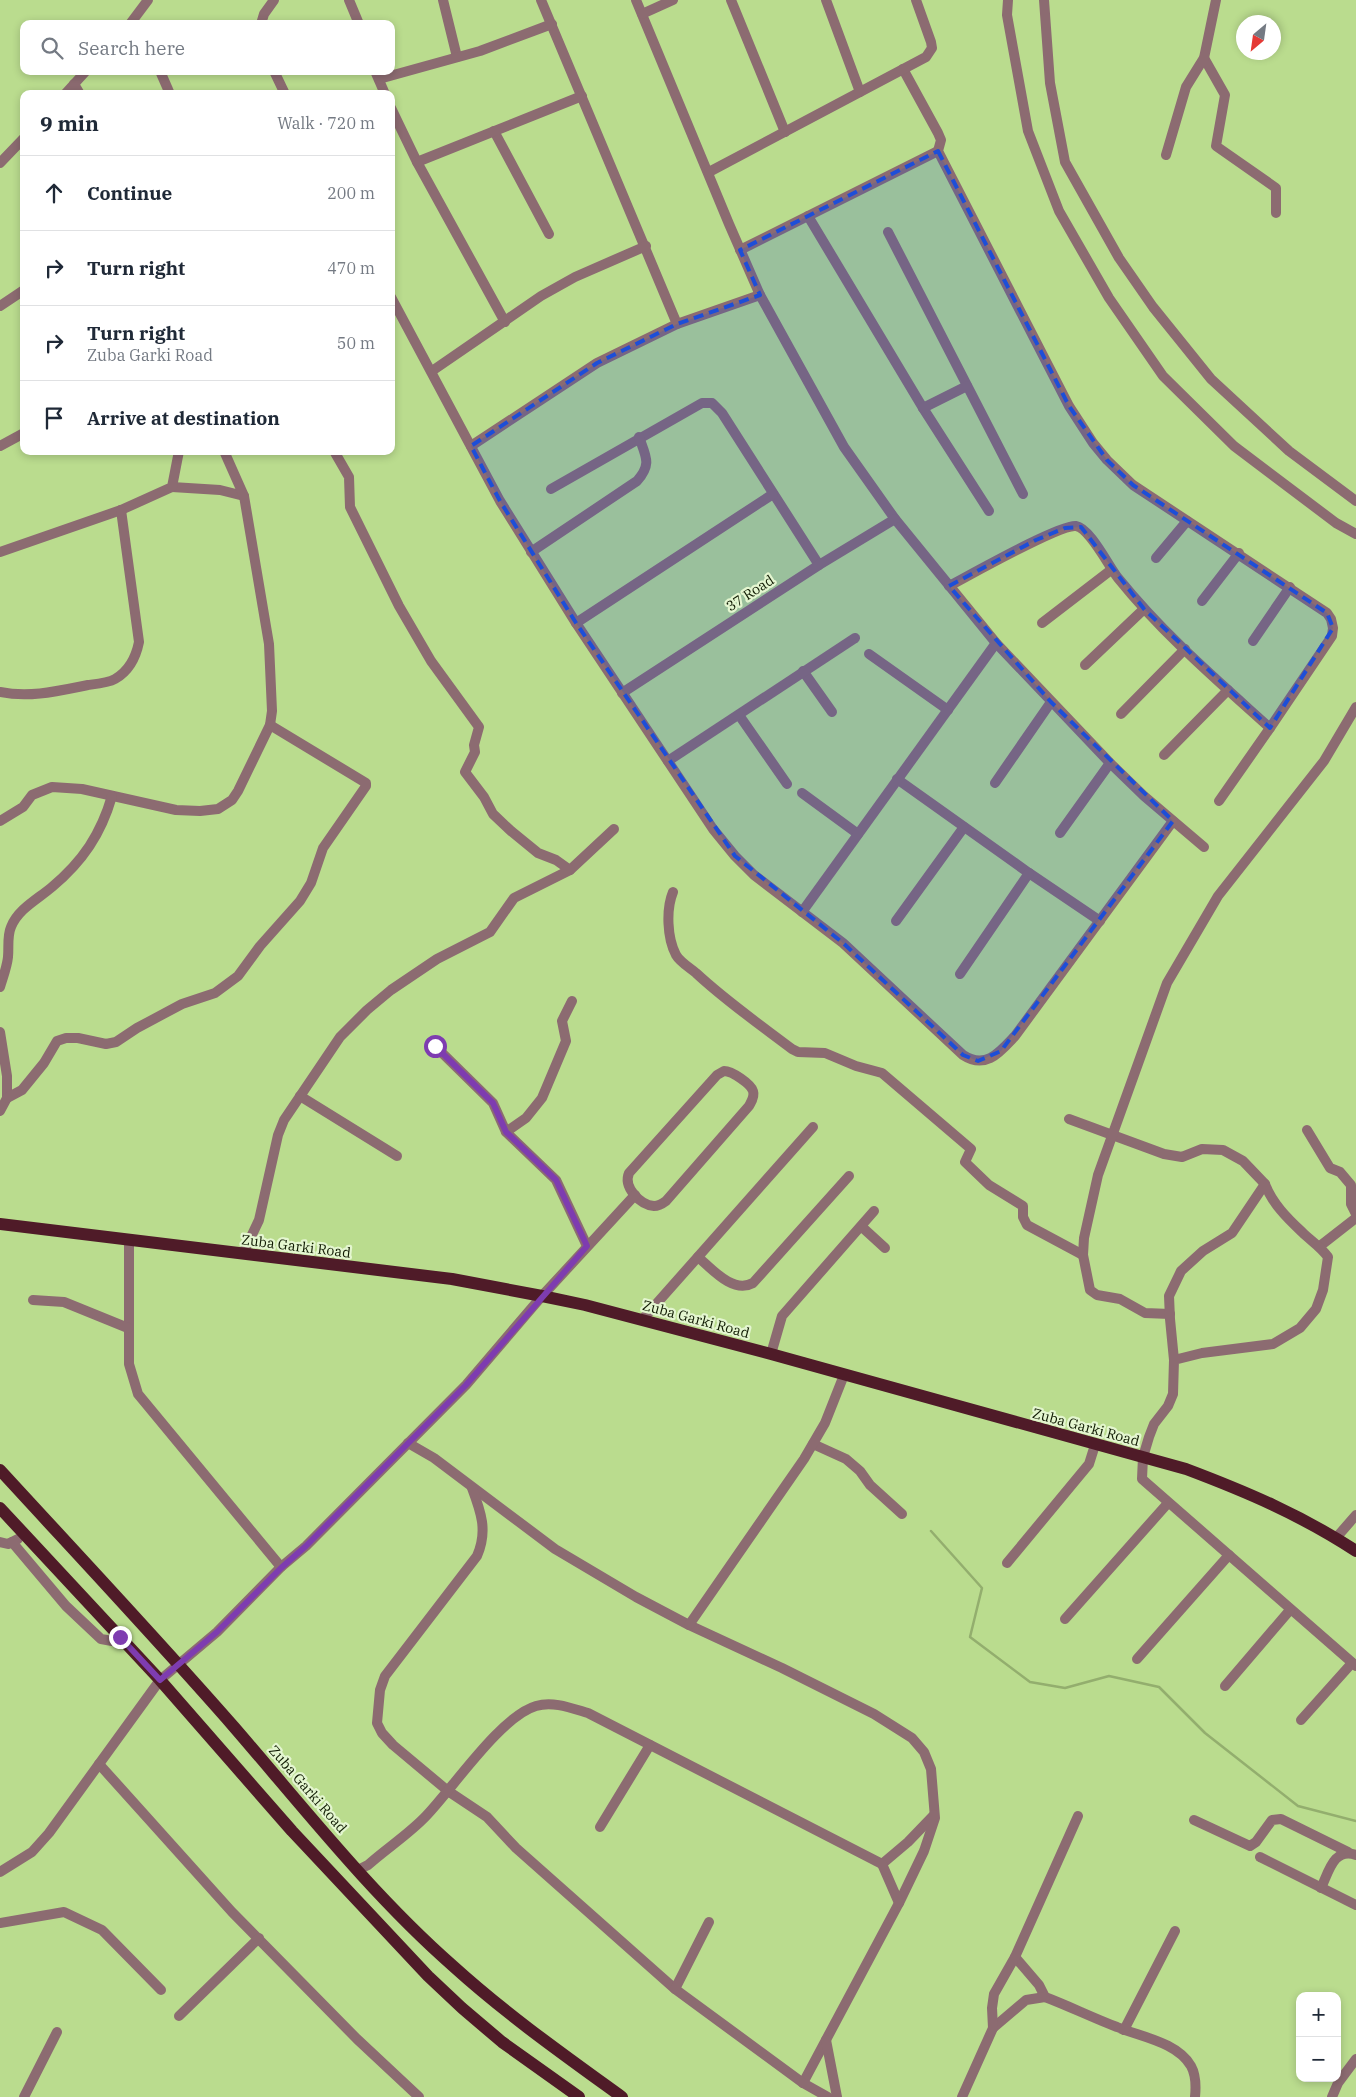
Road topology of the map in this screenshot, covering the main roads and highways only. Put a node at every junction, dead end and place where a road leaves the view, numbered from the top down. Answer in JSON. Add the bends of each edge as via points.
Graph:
{"nodes":[{"id":1,"x":0,"y":1224,"type":"edge"},
{"id":2,"x":0,"y":1470,"type":"edge"},
{"id":3,"x":0,"y":1508,"type":"edge"},
{"id":4,"x":1356,"y":1551,"type":"edge"},
{"id":5,"x":580,"y":2097,"type":"edge"},
{"id":6,"x":622,"y":2097,"type":"edge"}],
"edges":[{"from":1,"to":4,"type":"main road","name":"Zuba Garki Road","via":[[452,1279],[585,1304],[1186,1469],[1266,1500]]},
{"from":2,"to":6,"type":"main road","name":"Zuba Garki Road","via":[[178,1663],[405,1920],[452,1966],[534,2034]]},
{"from":3,"to":5,"type":"main road","via":[[160,1680],[292,1831],[428,1976],[502,2042]]}]}
